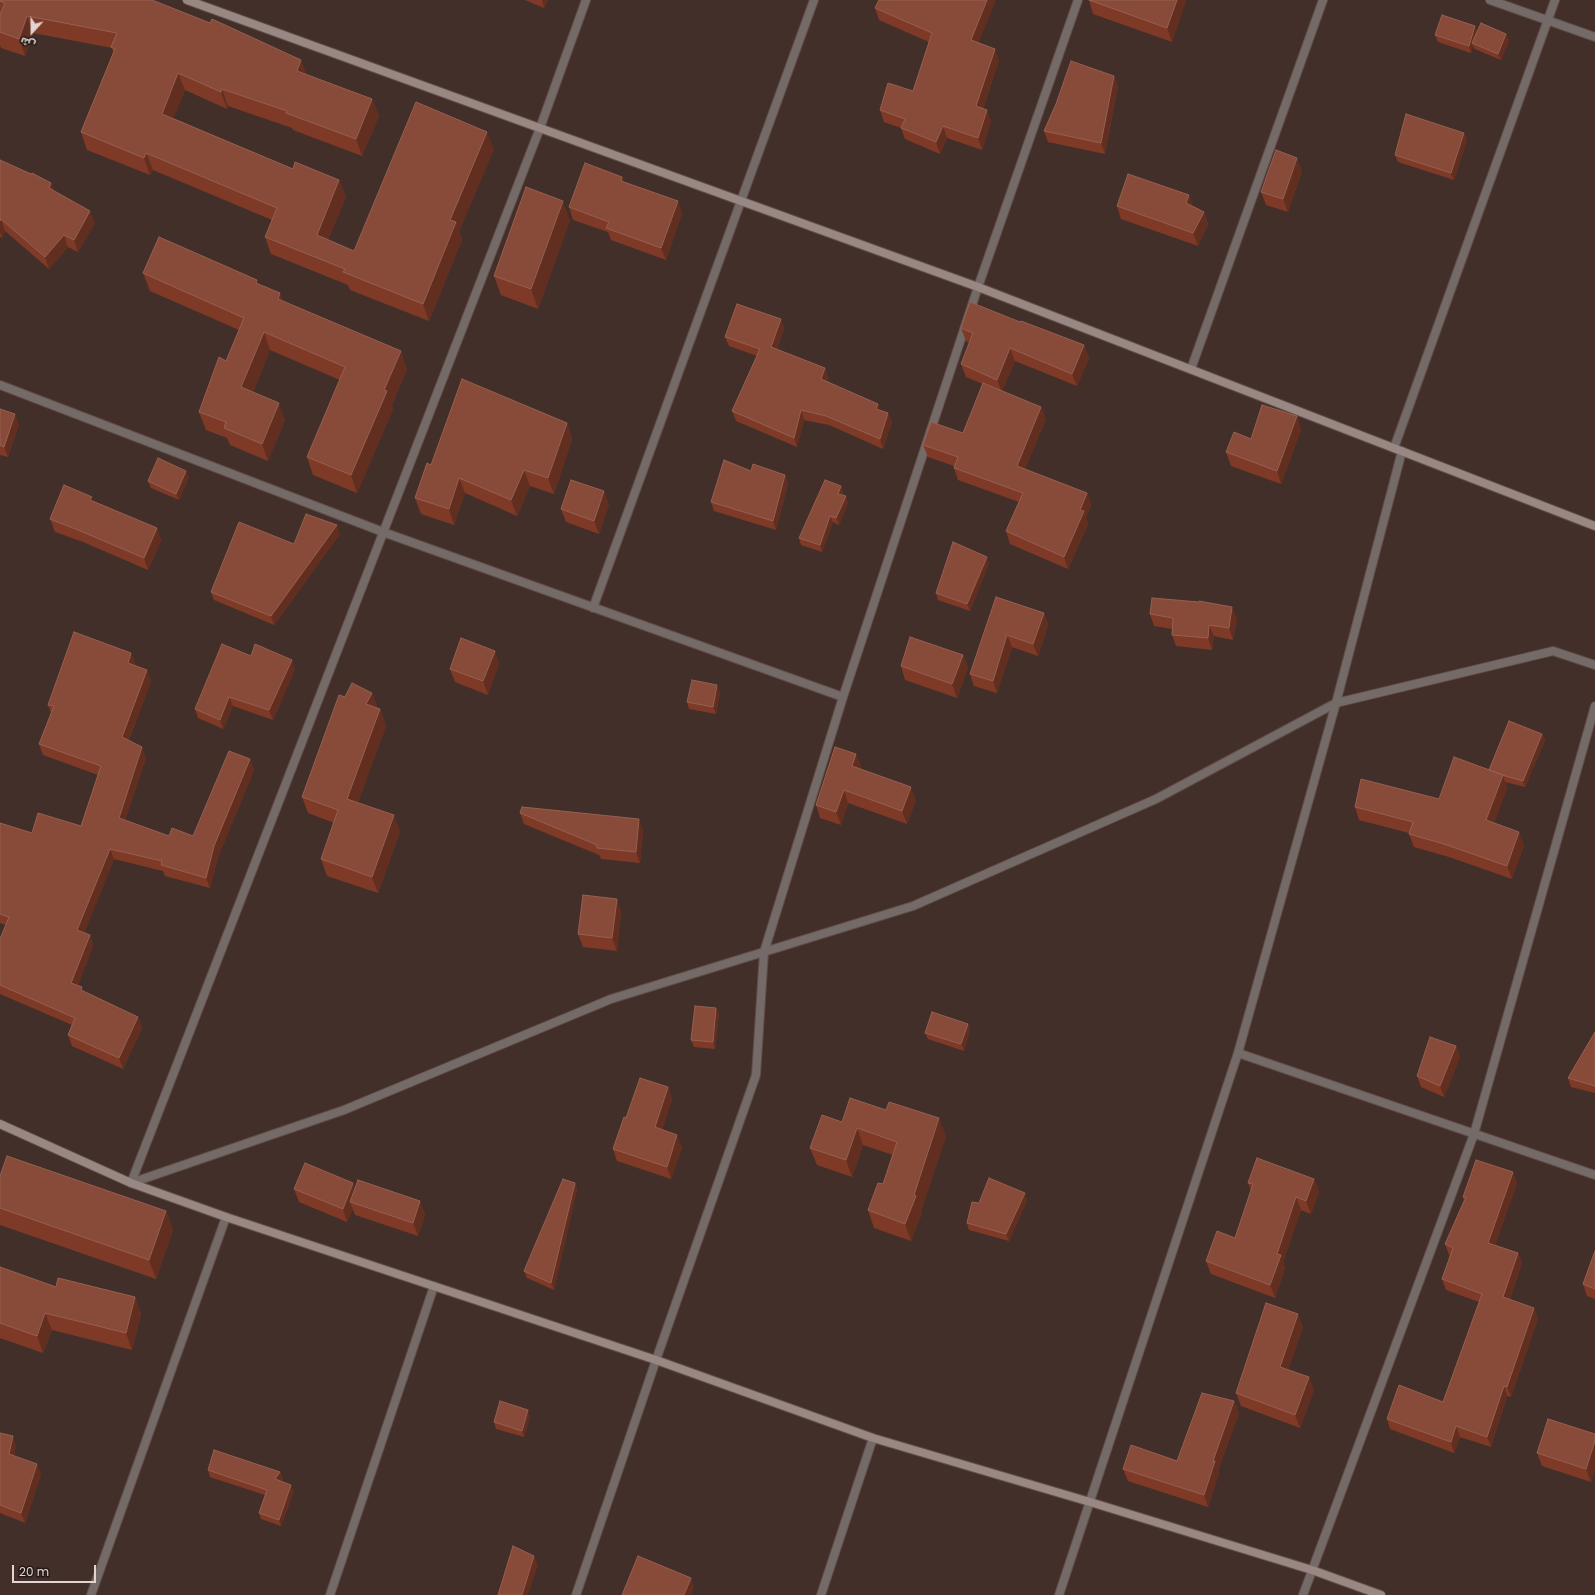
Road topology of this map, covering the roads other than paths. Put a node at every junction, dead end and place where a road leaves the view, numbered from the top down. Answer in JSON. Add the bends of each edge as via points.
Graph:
{"nodes":[{"id":1,"x":187,"y":0,"type":"edge"},
{"id":2,"x":586,"y":0,"type":"edge"},
{"id":3,"x":814,"y":0,"type":"edge"},
{"id":4,"x":1078,"y":0,"type":"edge"},
{"id":5,"x":1323,"y":0,"type":"edge"},
{"id":6,"x":1490,"y":0,"type":"edge"},
{"id":7,"x":1555,"y":0,"type":"edge"},
{"id":8,"x":1548,"y":20,"type":"junction"},
{"id":9,"x":1595,"y":37,"type":"edge"},
{"id":10,"x":540,"y":128,"type":"junction"},
{"id":11,"x":741,"y":201,"type":"junction"},
{"id":12,"x":978,"y":287,"type":"junction"},
{"id":13,"x":1191,"y":370,"type":"junction"},
{"id":14,"x":0,"y":385,"type":"edge"},
{"id":15,"x":1398,"y":450,"type":"junction"},
{"id":16,"x":1595,"y":526,"type":"edge"},
{"id":17,"x":384,"y":532,"type":"junction"},
{"id":18,"x":593,"y":608,"type":"junction"},
{"id":19,"x":1595,"y":665,"type":"edge"},
{"id":20,"x":843,"y":697,"type":"junction"},
{"id":21,"x":1336,"y":703,"type":"junction"},
{"id":22,"x":1595,"y":706,"type":"edge"},
{"id":23,"x":764,"y":952,"type":"junction"},
{"id":24,"x":1238,"y":1053,"type":"junction"},
{"id":25,"x":0,"y":1124,"type":"edge"},
{"id":26,"x":1474,"y":1134,"type":"junction"},
{"id":27,"x":1595,"y":1175,"type":"edge"},
{"id":28,"x":131,"y":1183,"type":"junction"},
{"id":29,"x":226,"y":1217,"type":"junction"},
{"id":30,"x":434,"y":1286,"type":"junction"},
{"id":31,"x":656,"y":1360,"type":"junction"},
{"id":32,"x":873,"y":1438,"type":"junction"},
{"id":33,"x":1090,"y":1502,"type":"junction"},
{"id":34,"x":1312,"y":1570,"type":"junction"},
{"id":35,"x":91,"y":1595,"type":"edge"},
{"id":36,"x":330,"y":1595,"type":"edge"},
{"id":37,"x":576,"y":1595,"type":"edge"},
{"id":38,"x":821,"y":1595,"type":"edge"},
{"id":39,"x":1059,"y":1595,"type":"edge"},
{"id":40,"x":1304,"y":1595,"type":"edge"},
{"id":41,"x":1381,"y":1595,"type":"edge"}],
"edges":[{"from":1,"to":10,"type":"street"},
{"from":2,"to":10,"type":"street"},
{"from":3,"to":11,"type":"street"},
{"from":4,"to":12,"type":"street"},
{"from":5,"to":13,"type":"street"},
{"from":6,"to":8,"type":"street"},
{"from":7,"to":8,"type":"street"},
{"from":8,"to":9,"type":"street"},
{"from":8,"to":15,"type":"street"},
{"from":10,"to":11,"type":"street"},
{"from":10,"to":17,"type":"street"},
{"from":11,"to":12,"type":"street"},
{"from":11,"to":18,"type":"street"},
{"from":12,"to":13,"type":"street"},
{"from":12,"to":20,"type":"street"},
{"from":13,"to":15,"type":"street"},
{"from":14,"to":17,"type":"street"},
{"from":15,"to":16,"type":"street"},
{"from":15,"to":21,"type":"street"},
{"from":17,"to":18,"type":"street"},
{"from":17,"to":28,"type":"street"},
{"from":18,"to":20,"type":"street"},
{"from":19,"to":21,"type":"street","via":[[1553,650]]},
{"from":20,"to":23,"type":"street"},
{"from":21,"to":23,"type":"street","via":[[1156,798],[913,906]]},
{"from":21,"to":24,"type":"street"},
{"from":22,"to":26,"type":"street"},
{"from":23,"to":28,"type":"street","via":[[611,999],[344,1110]]},
{"from":23,"to":31,"type":"street","via":[[756,1075]]},
{"from":24,"to":26,"type":"street"},
{"from":24,"to":33,"type":"street"},
{"from":25,"to":28,"type":"street"},
{"from":26,"to":27,"type":"street"},
{"from":26,"to":34,"type":"street"},
{"from":28,"to":29,"type":"street"},
{"from":29,"to":30,"type":"street"},
{"from":29,"to":35,"type":"street"},
{"from":30,"to":31,"type":"street"},
{"from":30,"to":36,"type":"street"},
{"from":31,"to":32,"type":"street"},
{"from":31,"to":37,"type":"street"},
{"from":32,"to":33,"type":"street"},
{"from":32,"to":38,"type":"street"},
{"from":33,"to":34,"type":"street"},
{"from":33,"to":39,"type":"street"},
{"from":34,"to":40,"type":"street"},
{"from":34,"to":41,"type":"street"}]}
